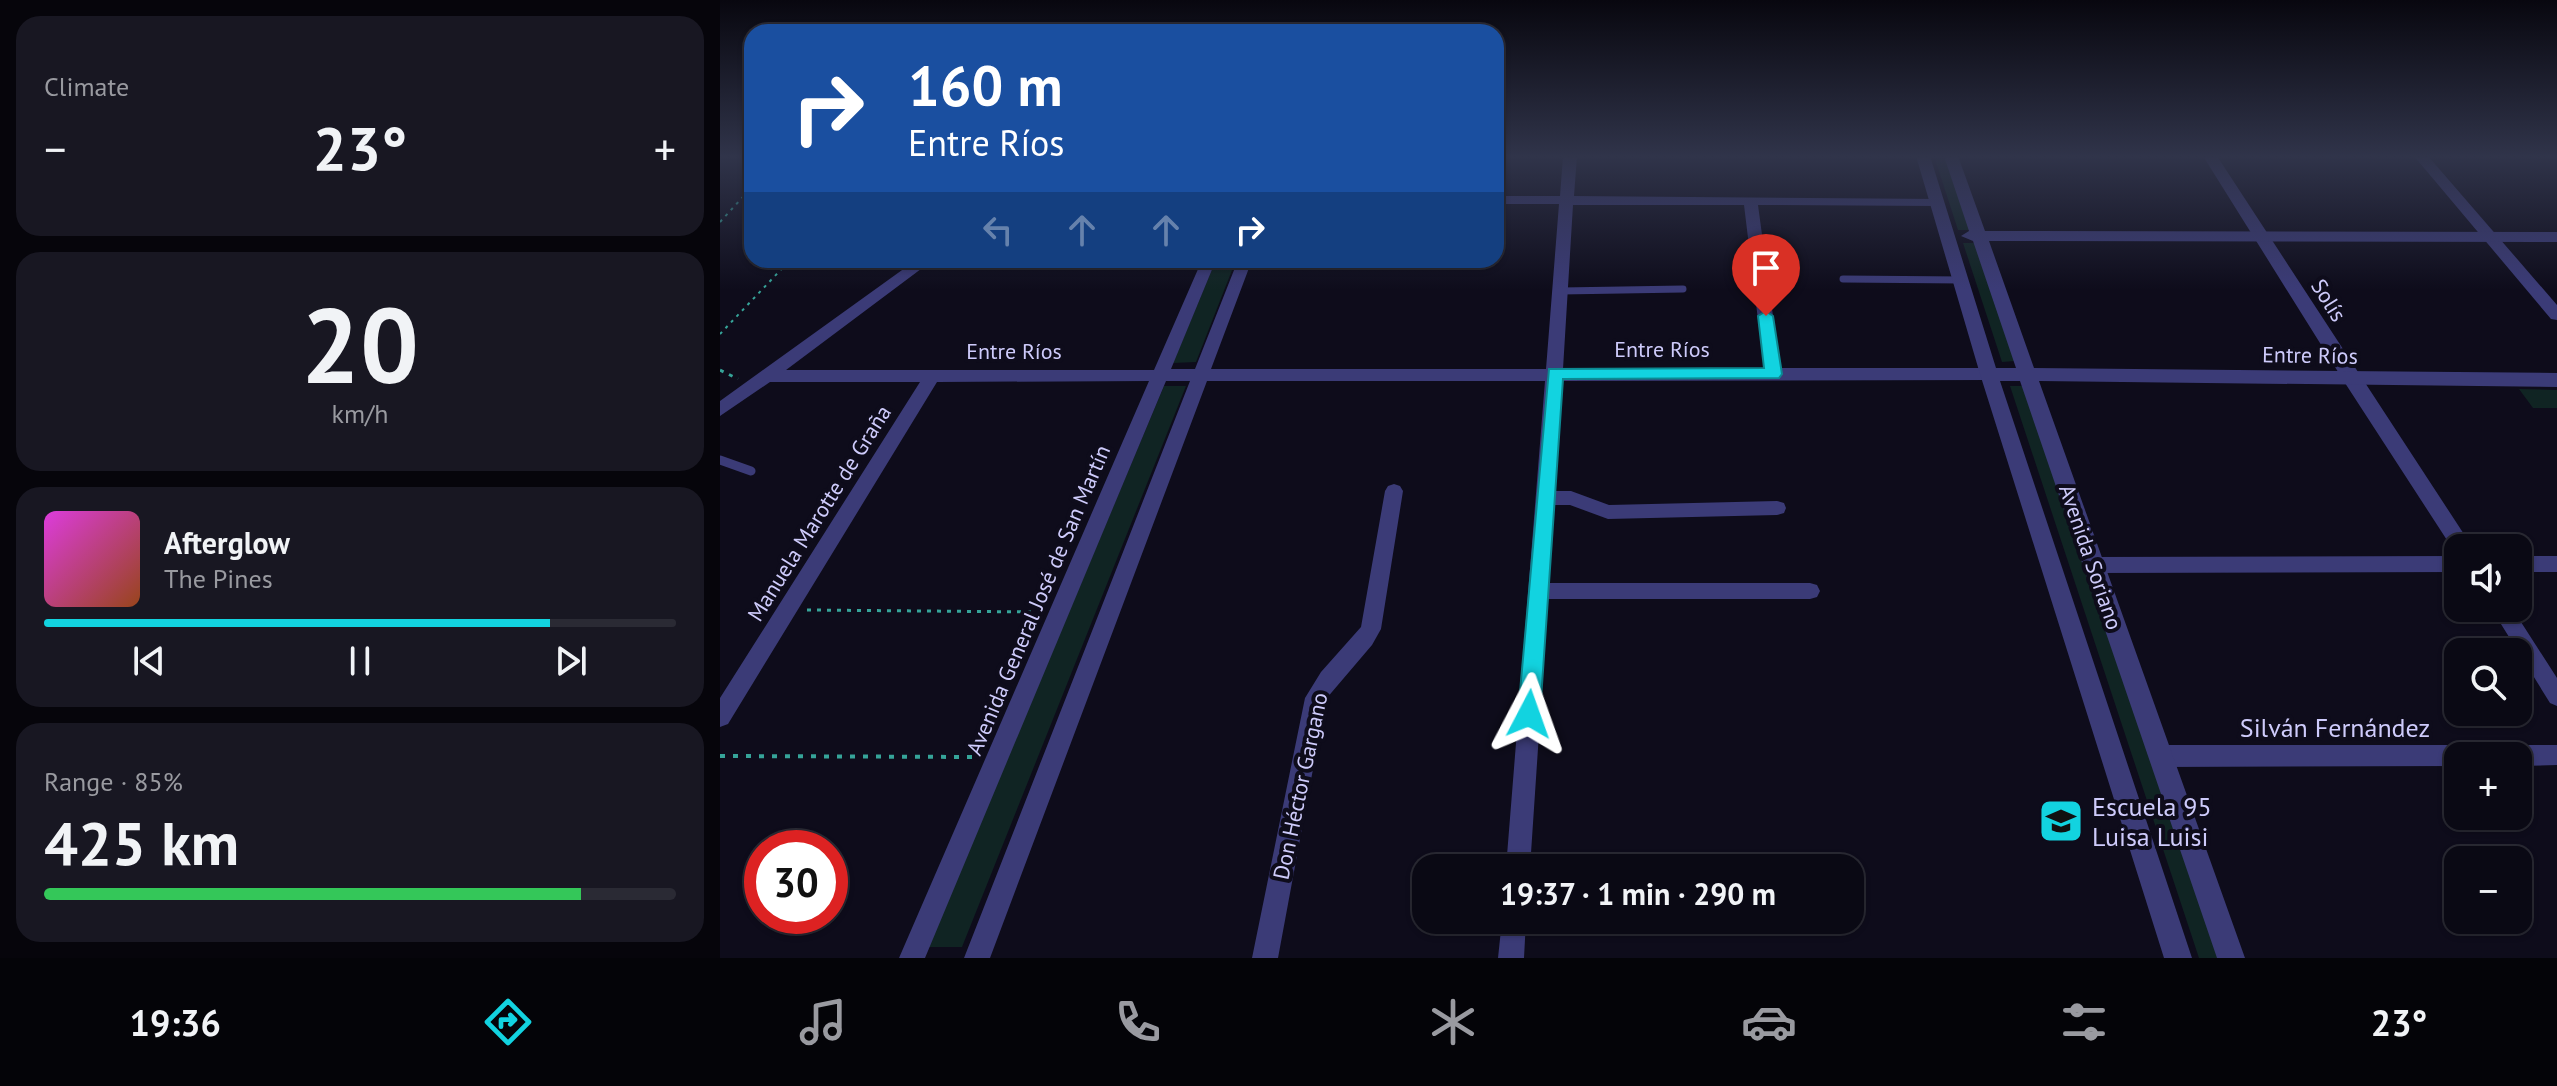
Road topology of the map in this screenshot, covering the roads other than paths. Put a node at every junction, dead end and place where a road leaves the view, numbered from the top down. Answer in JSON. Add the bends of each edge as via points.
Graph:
{"nodes":[{"id":1,"x":1567,"y":201,"type":"edge"},
{"id":2,"x":1723,"y":201,"type":"edge"},
{"id":3,"x":1750,"y":201,"type":"junction"},
{"id":4,"x":1967,"y":201,"type":"edge"},
{"id":5,"x":2238,"y":201,"type":"edge"},
{"id":6,"x":2460,"y":201,"type":"edge"},
{"id":7,"x":1937,"y":202,"type":"joint"},
{"id":8,"x":1949,"y":235,"type":"junction"},
{"id":9,"x":1979,"y":236,"type":"junction"},
{"id":10,"x":2261,"y":237,"type":"junction"},
{"id":11,"x":2492,"y":237,"type":"junction"},
{"id":12,"x":2557,"y":237,"type":"edge"},
{"id":13,"x":915,"y":268,"type":"edge"},
{"id":14,"x":1205,"y":268,"type":"edge"},
{"id":15,"x":1242,"y":268,"type":"edge"},
{"id":16,"x":1843,"y":279,"type":"dead end"},
{"id":17,"x":1963,"y":280,"type":"junction"},
{"id":18,"x":1683,"y":289,"type":"dead end"},
{"id":19,"x":1561,"y":291,"type":"junction"},
{"id":20,"x":2557,"y":315,"type":"edge"},
{"id":21,"x":1555,"y":373,"type":"junction"},
{"id":22,"x":1159,"y":374,"type":"junction"},
{"id":23,"x":1200,"y":374,"type":"junction"},
{"id":24,"x":1773,"y":374,"type":"junction"},
{"id":25,"x":1989,"y":374,"type":"junction"},
{"id":26,"x":2027,"y":374,"type":"junction"},
{"id":27,"x":933,"y":375,"type":"junction"},
{"id":28,"x":766,"y":376,"type":"junction"},
{"id":29,"x":2351,"y":379,"type":"junction"},
{"id":30,"x":2557,"y":380,"type":"edge"},
{"id":31,"x":720,"y":410,"type":"edge"},
{"id":32,"x":720,"y":460,"type":"edge"},
{"id":33,"x":751,"y":471,"type":"dead end"},
{"id":34,"x":1394,"y":491,"type":"dead end"},
{"id":35,"x":1546,"y":498,"type":"junction"},
{"id":36,"x":1777,"y":508,"type":"dead end"},
{"id":37,"x":2454,"y":534,"type":"edge"},
{"id":38,"x":2444,"y":564,"type":"edge"},
{"id":39,"x":2532,"y":564,"type":"edge"},
{"id":40,"x":2557,"y":564,"type":"edge"},
{"id":41,"x":2094,"y":565,"type":"junction"},
{"id":42,"x":1538,"y":591,"type":"junction"},
{"id":43,"x":1810,"y":591,"type":"dead end"},
{"id":44,"x":2510,"y":622,"type":"edge"},
{"id":45,"x":2557,"y":696,"type":"edge"},
{"id":46,"x":720,"y":717,"type":"edge"},
{"id":47,"x":2557,"y":755,"type":"edge"},
{"id":48,"x":2160,"y":756,"type":"junction"},
{"id":49,"x":1519,"y":854,"type":"edge"},
{"id":50,"x":1513,"y":934,"type":"edge"},
{"id":51,"x":912,"y":958,"type":"edge"},
{"id":52,"x":977,"y":958,"type":"edge"},
{"id":53,"x":1265,"y":958,"type":"edge"},
{"id":54,"x":1511,"y":958,"type":"edge"},
{"id":55,"x":2178,"y":958,"type":"edge"},
{"id":56,"x":2231,"y":958,"type":"edge"}],
"edges":[{"from":1,"to":19,"type":"street"},
{"from":2,"to":3,"type":"street"},
{"from":3,"to":7,"type":"street"},
{"from":3,"to":24,"type":"street"},
{"from":4,"to":9,"type":"street","name":"Avenida Soriano"},
{"from":5,"to":10,"type":"street","name":"Solís"},
{"from":6,"to":11,"type":"street"},
{"from":7,"to":8,"type":"street","name":"Avenida Soriano"},
{"from":8,"to":9,"type":"street"},
{"from":8,"to":17,"type":"street","name":"Avenida Soriano"},
{"from":9,"to":10,"type":"street"},
{"from":9,"to":26,"type":"street","name":"Avenida Soriano"},
{"from":10,"to":11,"type":"street"},
{"from":10,"to":29,"type":"street","name":"Solís"},
{"from":11,"to":12,"type":"street"},
{"from":11,"to":20,"type":"street"},
{"from":13,"to":28,"type":"street"},
{"from":14,"to":22,"type":"street","name":"Avenida General José de San Martín"},
{"from":15,"to":23,"type":"street"},
{"from":16,"to":17,"type":"lane"},
{"from":17,"to":25,"type":"street","name":"Avenida Soriano"},
{"from":18,"to":19,"type":"lane"},
{"from":19,"to":21,"type":"street"},
{"from":21,"to":23,"type":"street","name":"Entre Ríos"},
{"from":21,"to":24,"type":"street","name":"Entre Ríos"},
{"from":21,"to":35,"type":"street"},
{"from":22,"to":23,"type":"street","name":"Entre Ríos"},
{"from":22,"to":27,"type":"street","name":"Entre Ríos"},
{"from":22,"to":51,"type":"street","name":"Avenida General José de San Martín"},
{"from":23,"to":52,"type":"street"},
{"from":24,"to":25,"type":"street","name":"Entre Ríos"},
{"from":25,"to":26,"type":"street","name":"Entre Ríos"},
{"from":25,"to":55,"type":"street","name":"Avenida Soriano"},
{"from":26,"to":29,"type":"street","name":"Entre Ríos"},
{"from":26,"to":41,"type":"street","name":"Avenida Soriano"},
{"from":27,"to":28,"type":"street","name":"Entre Ríos"},
{"from":27,"to":46,"type":"street","name":"Manuela Marotte de Graña"},
{"from":28,"to":31,"type":"street"},
{"from":29,"to":30,"type":"street","name":"Entre Ríos"},
{"from":29,"to":37,"type":"street","name":"Solís"},
{"from":32,"to":33,"type":"lane"},
{"from":34,"to":53,"type":"street","name":"Don Héctor Gargano","via":[[1371,629],[1324,678],[1316,698]]},
{"from":35,"to":36,"type":"street","via":[[1571,498],[1608,512]]},
{"from":35,"to":42,"type":"street"},
{"from":38,"to":41,"type":"street"},
{"from":39,"to":40,"type":"street"},
{"from":41,"to":48,"type":"street","name":"Avenida Soriano"},
{"from":42,"to":43,"type":"street"},
{"from":42,"to":49,"type":"street"},
{"from":44,"to":45,"type":"street"},
{"from":47,"to":48,"type":"street","name":"Silván Fernández"},
{"from":48,"to":56,"type":"street","name":"Avenida Soriano"},
{"from":50,"to":54,"type":"street"}]}
